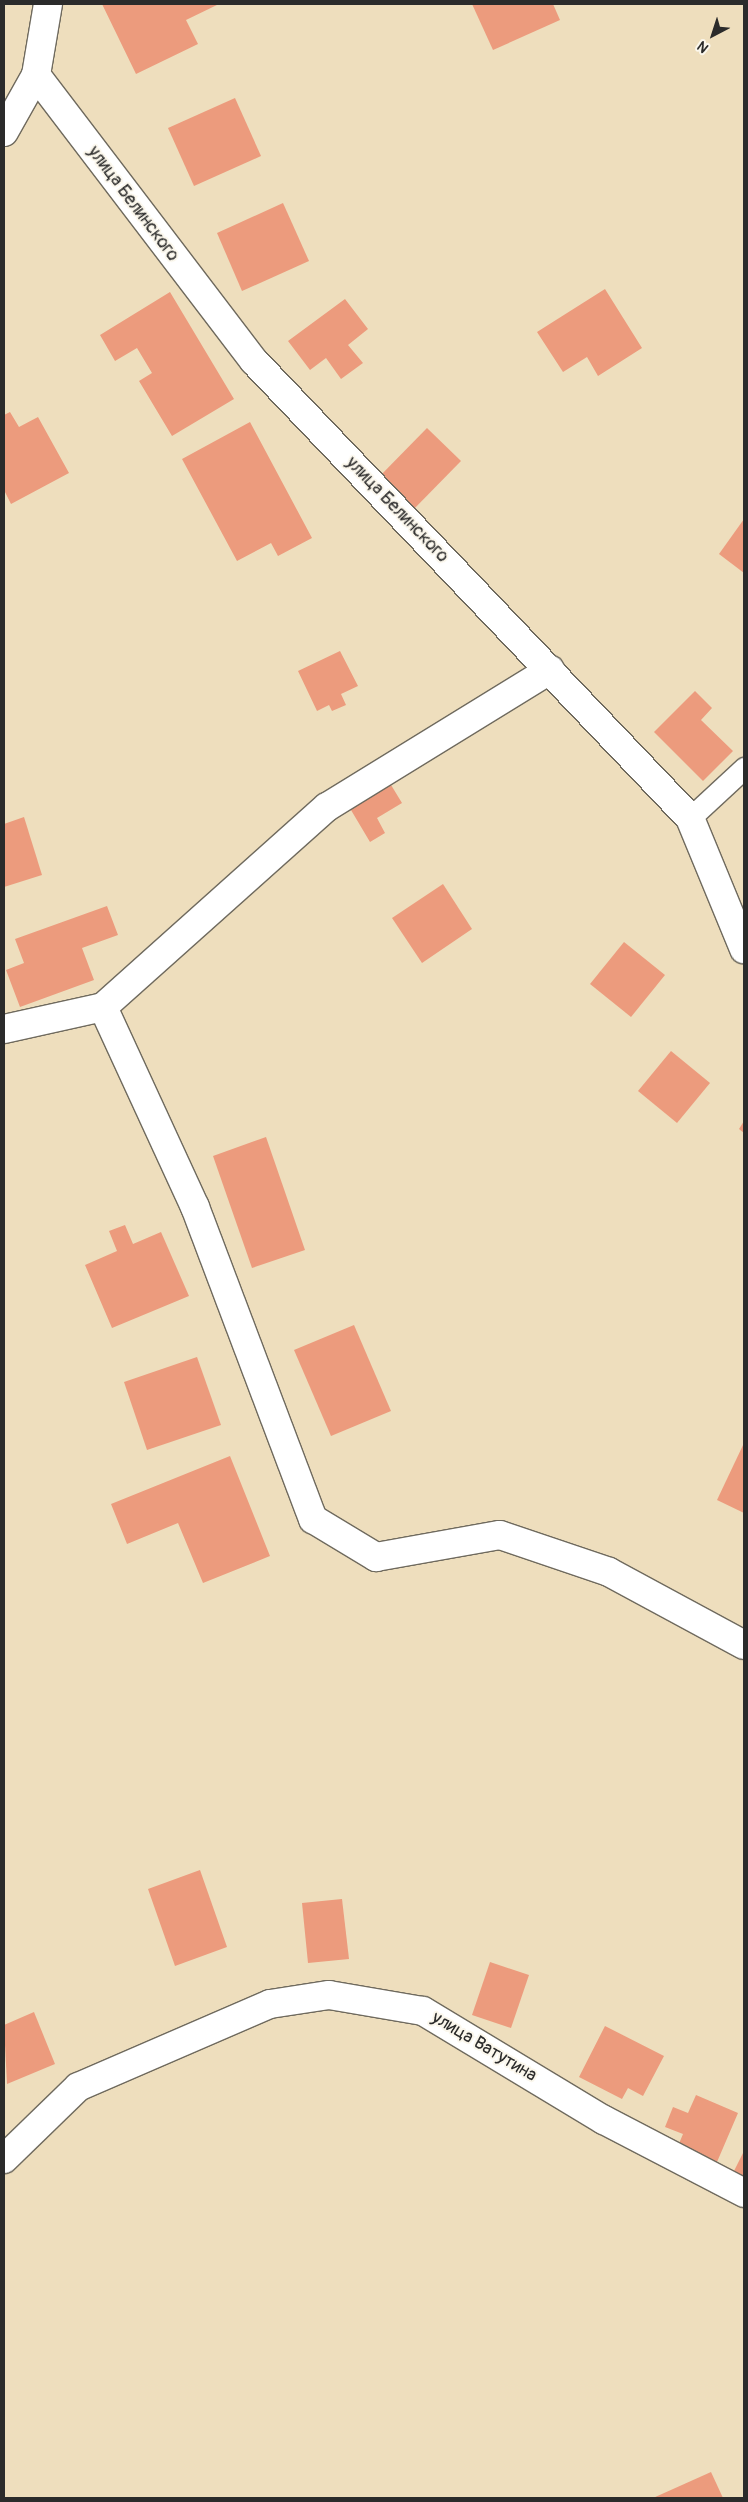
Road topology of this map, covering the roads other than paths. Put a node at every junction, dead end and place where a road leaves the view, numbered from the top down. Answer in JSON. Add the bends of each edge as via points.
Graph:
{"nodes":[{"id":1,"x":48,"y":4,"type":"edge"},
{"id":2,"x":36,"y":75,"type":"junction"},
{"id":3,"x":4,"y":132,"type":"edge"},
{"id":4,"x":550,"y":670,"type":"junction"},
{"id":5,"x":744,"y":768,"type":"edge"},
{"id":6,"x":690,"y":818,"type":"junction"},
{"id":7,"x":744,"y":949,"type":"edge"},
{"id":8,"x":104,"y":1007,"type":"junction"},
{"id":9,"x":4,"y":1029,"type":"edge"},
{"id":10,"x":744,"y":1645,"type":"edge"},
{"id":11,"x":4,"y":2159,"type":"edge"},
{"id":12,"x":744,"y":2193,"type":"edge"}],
"edges":[{"from":1,"to":2,"type":"street"},
{"from":2,"to":3,"type":"street"},
{"from":2,"to":4,"type":"street","name":"улица Белинского","via":[[254,361]]},
{"from":4,"to":6,"type":"street","name":"улица Белинского"},
{"from":4,"to":8,"type":"street","via":[[327,806]]},
{"from":5,"to":6,"type":"lane"},
{"from":6,"to":7,"type":"street","name":"улица Белинского"},
{"from":8,"to":9,"type":"street"},
{"from":8,"to":10,"type":"street","via":[[195,1207],[312,1520],[376,1557],[500,1535],[609,1572]]},
{"from":11,"to":12,"type":"street","name":"улица Ватутина","via":[[78,2087],[270,2004],[329,1995],[424,2011],[604,2120]]}]}
